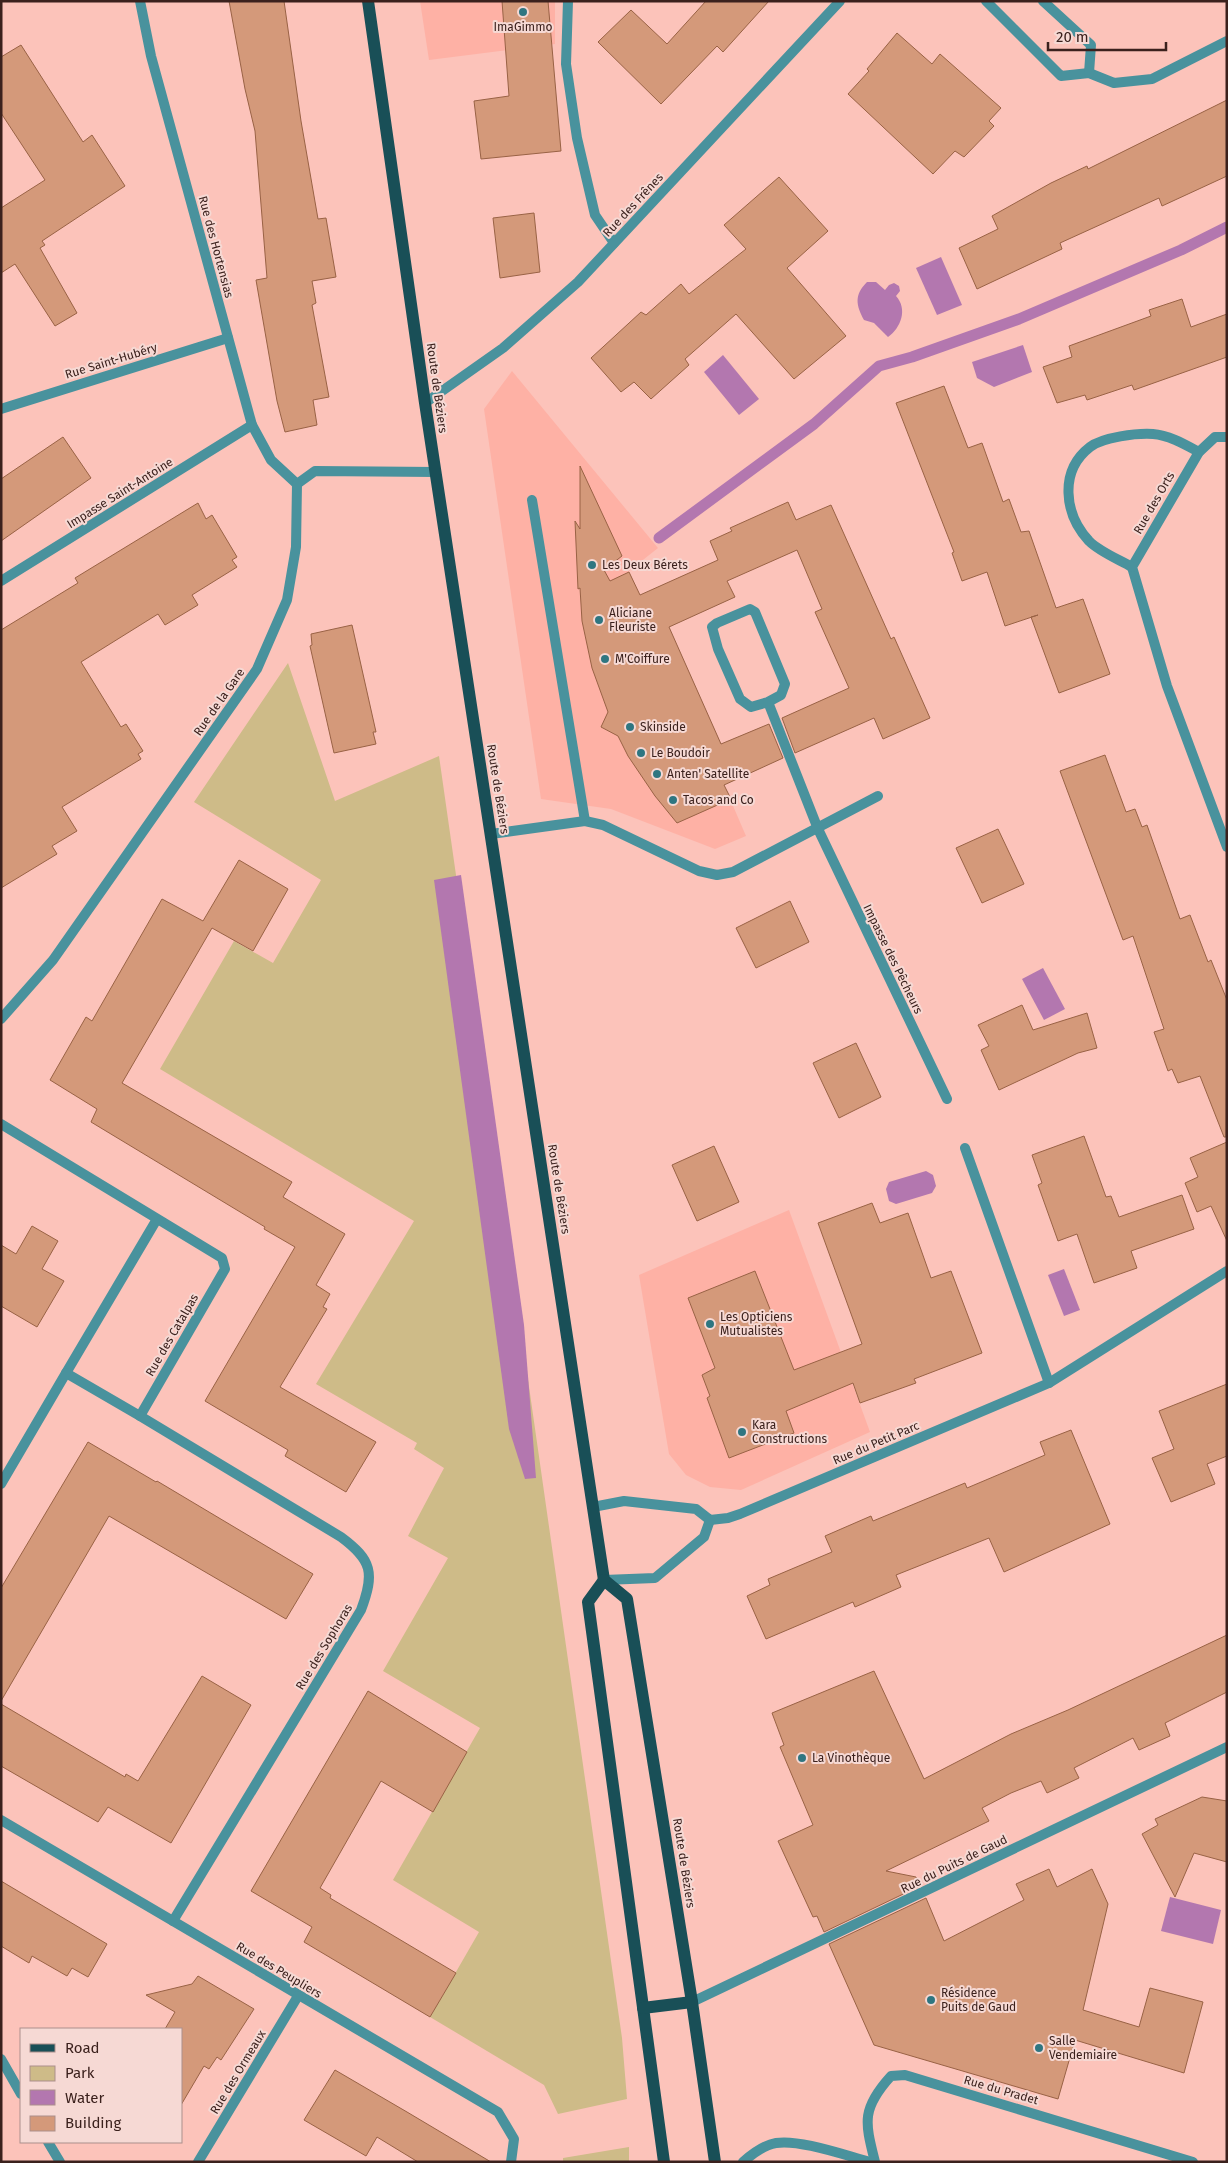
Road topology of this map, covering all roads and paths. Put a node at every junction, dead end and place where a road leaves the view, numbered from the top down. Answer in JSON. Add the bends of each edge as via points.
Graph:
{"nodes":[{"id":1,"x":140,"y":1,"type":"edge"},
{"id":2,"x":368,"y":1,"type":"edge"},
{"id":3,"x":568,"y":1,"type":"edge"},
{"id":4,"x":840,"y":1,"type":"edge"},
{"id":5,"x":986,"y":1,"type":"edge"},
{"id":6,"x":1043,"y":1,"type":"edge"},
{"id":7,"x":1227,"y":41,"type":"edge"},
{"id":8,"x":1089,"y":73,"type":"junction"},
{"id":9,"x":614,"y":243,"type":"junction"},
{"id":10,"x":228,"y":338,"type":"junction"},
{"id":11,"x":425,"y":403,"type":"junction"},
{"id":12,"x":1,"y":409,"type":"edge"},
{"id":13,"x":252,"y":425,"type":"junction"},
{"id":14,"x":1227,"y":437,"type":"edge"},
{"id":15,"x":1199,"y":452,"type":"junction"},
{"id":16,"x":436,"y":472,"type":"junction"},
{"id":17,"x":297,"y":484,"type":"junction"},
{"id":18,"x":532,"y":500,"type":"dead end"},
{"id":19,"x":1132,"y":567,"type":"junction"},
{"id":20,"x":1,"y":581,"type":"edge"},
{"id":21,"x":768,"y":702,"type":"junction"},
{"id":22,"x":878,"y":796,"type":"dead end"},
{"id":23,"x":585,"y":821,"type":"junction"},
{"id":24,"x":818,"y":829,"type":"junction"},
{"id":25,"x":491,"y":834,"type":"junction"},
{"id":26,"x":1227,"y":847,"type":"edge"},
{"id":27,"x":1,"y":1019,"type":"edge"},
{"id":28,"x":947,"y":1099,"type":"dead end"},
{"id":29,"x":1,"y":1124,"type":"edge"},
{"id":30,"x":965,"y":1148,"type":"dead end"},
{"id":31,"x":157,"y":1219,"type":"junction"},
{"id":32,"x":1227,"y":1271,"type":"edge"},
{"id":33,"x":66,"y":1373,"type":"junction"},
{"id":34,"x":1049,"y":1383,"type":"junction"},
{"id":35,"x":140,"y":1416,"type":"junction"},
{"id":36,"x":1,"y":1484,"type":"edge"},
{"id":37,"x":593,"y":1507,"type":"junction"},
{"id":38,"x":710,"y":1520,"type":"junction"},
{"id":39,"x":604,"y":1580,"type":"junction"},
{"id":40,"x":1227,"y":1747,"type":"edge"},
{"id":41,"x":1,"y":1820,"type":"edge"},
{"id":42,"x":173,"y":1921,"type":"junction"},
{"id":43,"x":298,"y":1996,"type":"junction"},
{"id":44,"x":692,"y":2002,"type":"junction"},
{"id":45,"x":643,"y":2008,"type":"junction"},
{"id":46,"x":1,"y":2059,"type":"edge"},
{"id":47,"x":20,"y":2092,"type":"edge"},
{"id":48,"x":49,"y":2143,"type":"edge"},
{"id":49,"x":60,"y":2162,"type":"edge"},
{"id":50,"x":198,"y":2162,"type":"edge"},
{"id":51,"x":510,"y":2162,"type":"edge"},
{"id":52,"x":664,"y":2162,"type":"edge"},
{"id":53,"x":715,"y":2162,"type":"edge"},
{"id":54,"x":743,"y":2162,"type":"edge"},
{"id":55,"x":871,"y":2162,"type":"edge"},
{"id":56,"x":875,"y":2162,"type":"edge"},
{"id":57,"x":1193,"y":2162,"type":"edge"}],
"edges":[{"from":1,"to":10,"type":"street","name":"Rue des Hortensias","via":[[150,56]]},
{"from":2,"to":11,"type":"main road","name":"Route de Béziers"},
{"from":3,"to":9,"type":"street","via":[[566,64],[577,138],[595,215]]},
{"from":4,"to":9,"type":"street","name":"Rue des Frênes"},
{"from":5,"to":8,"type":"street","via":[[1061,76]]},
{"from":6,"to":8,"type":"street","via":[[1091,45]]},
{"from":7,"to":8,"type":"street","via":[[1152,79],[1114,82]]},
{"from":9,"to":11,"type":"street","name":"Rue des Frênes","via":[[578,282],[503,348]]},
{"from":10,"to":12,"type":"street","name":"Rue Saint-Hubéry"},
{"from":10,"to":13,"type":"street","name":"Rue des Hortensias"},
{"from":11,"to":16,"type":"main road","name":"Route de Béziers"},
{"from":13,"to":17,"type":"street","name":"Rue des Hortensias","via":[[271,460]]},
{"from":13,"to":20,"type":"street","name":"Impasse Saint-Antoine"},
{"from":14,"to":15,"type":"street","name":"Rue des Orts","via":[[1214,438]]},
{"from":15,"to":19,"type":"street","name":"Rue des Orts"},
{"from":15,"to":19,"type":"street","via":[[1155,434],[1123,436],[1092,446],[1075,461],[1067,487],[1069,505],[1078,524],[1090,541]]},
{"from":16,"to":17,"type":"street","via":[[315,471]]},
{"from":16,"to":25,"type":"main road","name":"Route de Béziers"},
{"from":17,"to":27,"type":"street","name":"Rue de la Gare","via":[[296,547],[286,600],[257,669],[53,960]]},
{"from":18,"to":23,"type":"street"},
{"from":19,"to":26,"type":"street","via":[[1167,686]]},
{"from":21,"to":21,"type":"street","via":[[781,695],[785,684],[756,612],[750,609],[712,627],[740,699],[751,707]]},
{"from":21,"to":24,"type":"street","name":"Impasse des Pêcheurs"},
{"from":22,"to":24,"type":"street"},
{"from":23,"to":24,"type":"street","via":[[603,825],[699,871],[716,875],[733,872]]},
{"from":23,"to":25,"type":"street"},
{"from":24,"to":28,"type":"street","name":"Impasse des Pêcheurs"},
{"from":25,"to":37,"type":"main road","name":"Route de Béziers"},
{"from":29,"to":31,"type":"street","name":"Rue des Catalpas"},
{"from":30,"to":34,"type":"street"},
{"from":31,"to":33,"type":"street"},
{"from":31,"to":35,"type":"street","name":"Rue des Catalpas","via":[[222,1258],[225,1269]]},
{"from":32,"to":34,"type":"street","name":"Rue du Petit Parc"},
{"from":33,"to":35,"type":"street"},
{"from":33,"to":36,"type":"street"},
{"from":34,"to":38,"type":"street","name":"Rue du Petit Parc","via":[[740,1514]]},
{"from":35,"to":42,"type":"street","name":"Rue des Sophoras","via":[[341,1537],[358,1550],[369,1567],[368,1591],[361,1610]]},
{"from":37,"to":38,"type":"street","via":[[624,1501],[696,1509]]},
{"from":37,"to":39,"type":"main road","name":"Route de Béziers"},
{"from":38,"to":39,"type":"street","via":[[704,1537],[655,1578]]},
{"from":39,"to":44,"type":"main road","name":"Route de Béziers","via":[[628,1599]]},
{"from":39,"to":45,"type":"main road","via":[[588,1602]]},
{"from":40,"to":44,"type":"street","name":"Rue du Puits de Gaud"},
{"from":41,"to":42,"type":"street","name":"Rue des Peupliers"},
{"from":42,"to":43,"type":"street","name":"Rue des Peupliers"},
{"from":43,"to":50,"type":"street","name":"Rue des Ormeaux"},
{"from":43,"to":51,"type":"street","name":"Rue des Peupliers","via":[[498,2112],[514,2139]]},
{"from":44,"to":45,"type":"main road"},
{"from":44,"to":53,"type":"main road","name":"Route de Béziers"},
{"from":45,"to":52,"type":"main road"},
{"from":46,"to":47,"type":"street"},
{"from":48,"to":49,"type":"street"},
{"from":54,"to":55,"type":"street","via":[[752,2153],[776,2143],[801,2144]]},
{"from":56,"to":57,"type":"street","name":"Rue du Pradet","via":[[867,2119],[870,2104],[890,2076],[905,2075]]}]}
